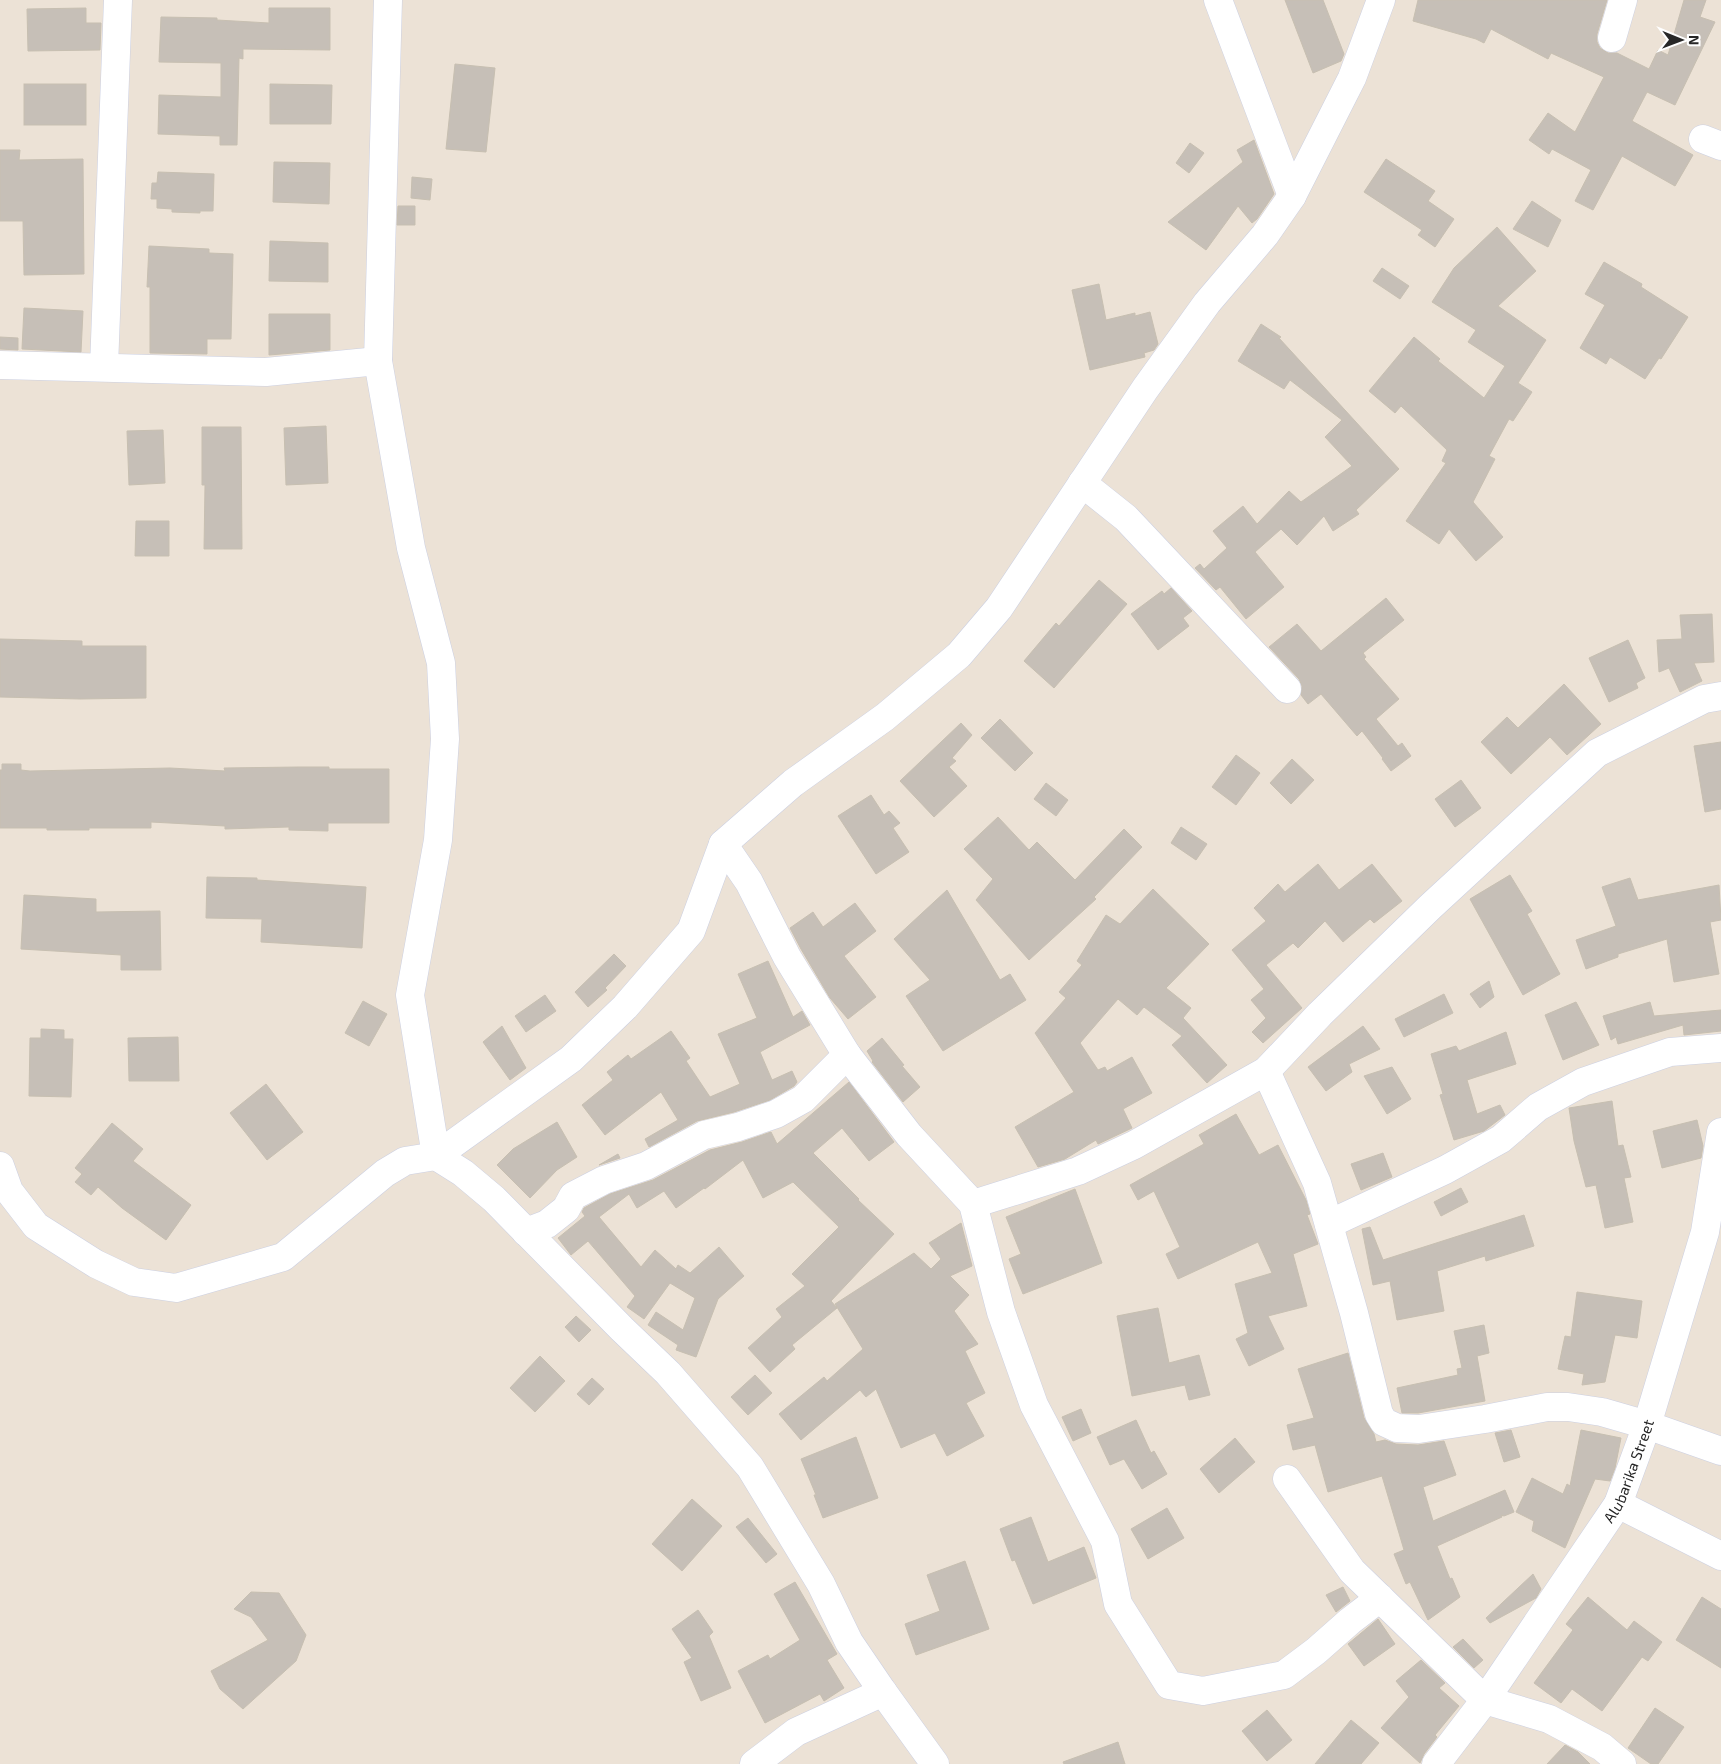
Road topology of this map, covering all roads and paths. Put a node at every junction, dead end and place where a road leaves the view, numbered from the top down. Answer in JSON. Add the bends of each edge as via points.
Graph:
{"nodes":[{"id":1,"x":118,"y":0,"type":"edge"},
{"id":2,"x":388,"y":0,"type":"edge"},
{"id":3,"x":1218,"y":0,"type":"edge"},
{"id":4,"x":1381,"y":0,"type":"edge"},
{"id":5,"x":1623,"y":0,"type":"edge"},
{"id":6,"x":1612,"y":38,"type":"dead end"},
{"id":7,"x":1292,"y":196,"type":"junction"},
{"id":8,"x":378,"y":361,"type":"junction"},
{"id":9,"x":0,"y":366,"type":"edge"},
{"id":10,"x":104,"y":367,"type":"junction"},
{"id":11,"x":1082,"y":483,"type":"junction"},
{"id":12,"x":1287,"y":689,"type":"dead end"},
{"id":13,"x":1721,"y":696,"type":"edge"},
{"id":14,"x":723,"y":844,"type":"junction"},
{"id":15,"x":1721,"y":1048,"type":"edge"},
{"id":16,"x":847,"y":1055,"type":"junction"},
{"id":17,"x":1266,"y":1071,"type":"junction"},
{"id":18,"x":1721,"y":1132,"type":"edge"},
{"id":19,"x":436,"y":1156,"type":"junction"},
{"id":20,"x":0,"y":1166,"type":"edge"},
{"id":21,"x":973,"y":1204,"type":"junction"},
{"id":22,"x":1329,"y":1224,"type":"junction"},
{"id":23,"x":526,"y":1232,"type":"junction"},
{"id":24,"x":1713,"y":1232,"type":"edge"},
{"id":25,"x":1647,"y":1425,"type":"junction"},
{"id":26,"x":1721,"y":1451,"type":"edge"},
{"id":27,"x":1287,"y":1479,"type":"dead end"},
{"id":28,"x":1618,"y":1504,"type":"junction"},
{"id":29,"x":1721,"y":1556,"type":"edge"},
{"id":30,"x":1380,"y":1598,"type":"junction"},
{"id":31,"x":883,"y":1692,"type":"junction"},
{"id":32,"x":1485,"y":1700,"type":"junction"},
{"id":33,"x":754,"y":1764,"type":"edge"},
{"id":34,"x":935,"y":1764,"type":"edge"},
{"id":35,"x":1436,"y":1764,"type":"edge"},
{"id":36,"x":1622,"y":1764,"type":"edge"}],
"edges":[{"from":1,"to":10,"type":"street"},
{"from":2,"to":8,"type":"street"},
{"from":3,"to":7,"type":"street"},
{"from":4,"to":7,"type":"street","via":[[1352,78]]},
{"from":5,"to":6,"type":"street"},
{"from":7,"to":11,"type":"street","via":[[1207,303]]},
{"from":8,"to":10,"type":"street","via":[[266,372]]},
{"from":8,"to":19,"type":"street","via":[[411,548],[441,663],[445,739],[438,840],[410,995]]},
{"from":9,"to":10,"type":"street"},
{"from":11,"to":12,"type":"street","via":[[1126,518]]},
{"from":11,"to":14,"type":"street","via":[[999,608],[959,655],[884,717],[793,783]]},
{"from":13,"to":17,"type":"street","via":[[1704,699],[1597,753],[1430,907]]},
{"from":14,"to":16,"type":"street","via":[[749,882],[787,957]]},
{"from":14,"to":19,"type":"street","via":[[691,931],[625,1008],[571,1059]]},
{"from":15,"to":22,"type":"street","via":[[1670,1052],[1583,1082],[1538,1107],[1500,1139],[1445,1170]]},
{"from":16,"to":21,"type":"street","via":[[909,1136]]},
{"from":16,"to":23,"type":"street","via":[[803,1099],[738,1127],[704,1135],[646,1166],[604,1180],[573,1196],[566,1209],[547,1224]]},
{"from":17,"to":21,"type":"street","via":[[1134,1145],[1078,1171]]},
{"from":17,"to":22,"type":"street","via":[[1317,1183]]},
{"from":18,"to":24,"type":"street","name":"Alubarika Street"},
{"from":19,"to":20,"type":"street","via":[[406,1161],[384,1173],[283,1257],[176,1288],[134,1282],[96,1264],[36,1226],[8,1191]]},
{"from":19,"to":23,"type":"street","via":[[494,1199]]},
{"from":21,"to":30,"type":"street","via":[[1001,1312],[1034,1405],[1105,1541],[1118,1604],[1169,1685],[1203,1691],[1284,1675]]},
{"from":22,"to":25,"type":"street","via":[[1379,1414],[1384,1422],[1398,1428],[1419,1429],[1547,1407],[1568,1407],[1602,1412]]},
{"from":23,"to":31,"type":"street","via":[[668,1373],[750,1468],[821,1584],[849,1642]]},
{"from":24,"to":25,"type":"street","name":"Alubarika Street"},
{"from":25,"to":26,"type":"street"},
{"from":25,"to":28,"type":"street","name":"Alubarika Street"},
{"from":27,"to":30,"type":"street","via":[[1352,1572]]},
{"from":28,"to":29,"type":"street"},
{"from":28,"to":32,"type":"street","name":"Alubarika Street"},
{"from":30,"to":32,"type":"street"},
{"from":31,"to":33,"type":"street","via":[[796,1732]]},
{"from":31,"to":34,"type":"street"},
{"from":32,"to":35,"type":"street","name":"Alubarika Street"},
{"from":32,"to":36,"type":"street","via":[[1549,1719],[1602,1747]]}]}
